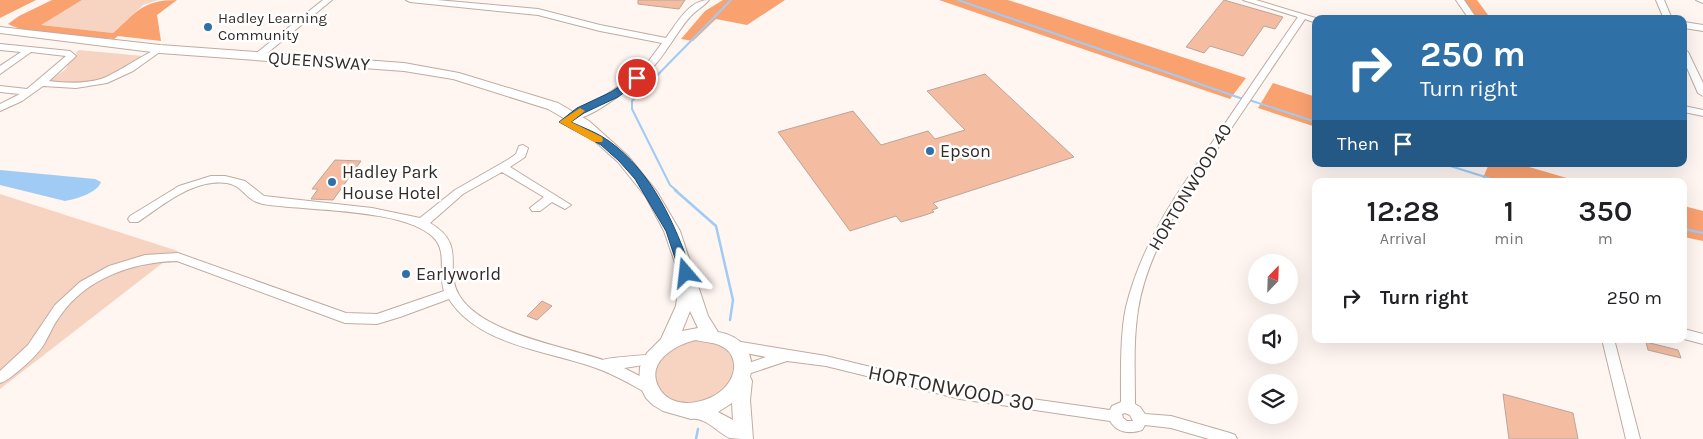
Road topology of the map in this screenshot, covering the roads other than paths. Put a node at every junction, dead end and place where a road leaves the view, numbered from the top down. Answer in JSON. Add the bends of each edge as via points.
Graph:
{"nodes":[{"id":1,"x":328,"y":0,"type":"edge"},
{"id":2,"x":410,"y":0,"type":"edge"},
{"id":3,"x":705,"y":0,"type":"edge"},
{"id":4,"x":1247,"y":0,"type":"edge"},
{"id":5,"x":1460,"y":0,"type":"edge"},
{"id":6,"x":1660,"y":0,"type":"edge"},
{"id":7,"x":1470,"y":15,"type":"edge"},
{"id":8,"x":1666,"y":15,"type":"edge"},
{"id":9,"x":1303,"y":16,"type":"junction"},
{"id":10,"x":1312,"y":19,"type":"edge"},
{"id":11,"x":1687,"y":25,"type":"edge"},
{"id":12,"x":1703,"y":28,"type":"edge"},
{"id":13,"x":0,"y":30,"type":"edge"},
{"id":14,"x":666,"y":41,"type":"junction"},
{"id":15,"x":0,"y":47,"type":"edge"},
{"id":16,"x":160,"y":49,"type":"junction"},
{"id":17,"x":29,"y":50,"type":"junction"},
{"id":18,"x":257,"y":57,"type":"junction"},
{"id":19,"x":1687,"y":58,"type":"edge"},
{"id":20,"x":0,"y":72,"type":"edge"},
{"id":21,"x":39,"y":84,"type":"junction"},
{"id":22,"x":0,"y":90,"type":"edge"},
{"id":23,"x":28,"y":92,"type":"junction"},
{"id":24,"x":1703,"y":93,"type":"edge"},
{"id":25,"x":0,"y":108,"type":"edge"},
{"id":26,"x":1687,"y":110,"type":"edge"},
{"id":27,"x":1703,"y":113,"type":"edge"},
{"id":28,"x":569,"y":120,"type":"junction"},
{"id":29,"x":523,"y":148,"type":"dead end"},
{"id":30,"x":502,"y":167,"type":"junction"},
{"id":31,"x":552,"y":197,"type":"junction"},
{"id":32,"x":566,"y":206,"type":"dead end"},
{"id":33,"x":536,"y":208,"type":"dead end"},
{"id":34,"x":134,"y":219,"type":"dead end"},
{"id":35,"x":422,"y":223,"type":"junction"},
{"id":36,"x":686,"y":273,"type":"junction"},
{"id":37,"x":452,"y":293,"type":"junction"},
{"id":38,"x":711,"y":334,"type":"junction"},
{"id":39,"x":1687,"y":335,"type":"edge"},
{"id":40,"x":1703,"y":339,"type":"edge"},
{"id":41,"x":668,"y":343,"type":"junction"},
{"id":42,"x":1609,"y":343,"type":"edge"},
{"id":43,"x":735,"y":346,"type":"junction"},
{"id":44,"x":788,"y":356,"type":"junction"},
{"id":45,"x":652,"y":359,"type":"junction"},
{"id":46,"x":599,"y":362,"type":"junction"},
{"id":47,"x":744,"y":374,"type":"junction"},
{"id":48,"x":0,"y":378,"type":"edge"},
{"id":49,"x":648,"y":386,"type":"junction"},
{"id":50,"x":1128,"y":407,"type":"junction"},
{"id":51,"x":696,"y":410,"type":"junction"},
{"id":52,"x":1114,"y":416,"type":"junction"},
{"id":53,"x":1134,"y":428,"type":"edge"},
{"id":54,"x":744,"y":439,"type":"edge"},
{"id":55,"x":1230,"y":439,"type":"edge"},
{"id":56,"x":1633,"y":439,"type":"edge"}],
"edges":[{"from":1,"to":18,"type":"street"},
{"from":2,"to":14,"type":"street","via":[[538,12]]},
{"from":3,"to":14,"type":"street","via":[[687,14]]},
{"from":4,"to":9,"type":"street"},
{"from":5,"to":7,"type":"street"},
{"from":6,"to":8,"type":"street"},
{"from":9,"to":10,"type":"street"},
{"from":9,"to":50,"type":"street","name":"HORTONWOOD 40","via":[[1159,232],[1145,264],[1132,309]]},
{"from":11,"to":12,"type":"street"},
{"from":13,"to":16,"type":"main road","name":"QUEENSWAY"},
{"from":14,"to":28,"type":"street","via":[[637,78]]},
{"from":15,"to":17,"type":"street"},
{"from":16,"to":18,"type":"main road","name":"QUEENSWAY"},
{"from":16,"to":21,"type":"street","via":[[108,81],[78,86]]},
{"from":17,"to":20,"type":"street"},
{"from":17,"to":21,"type":"street","via":[[71,56]]},
{"from":18,"to":28,"type":"main road","name":"QUEENSWAY","via":[[404,67],[456,76],[516,94]]},
{"from":19,"to":24,"type":"street"},
{"from":21,"to":23,"type":"street"},
{"from":22,"to":23,"type":"street"},
{"from":23,"to":25,"type":"street"},
{"from":26,"to":27,"type":"street"},
{"from":28,"to":36,"type":"main road","name":"QUEENSWAY","via":[[623,158],[652,195],[672,231]]},
{"from":29,"to":30,"type":"street","via":[[521,155]]},
{"from":30,"to":31,"type":"street"},
{"from":30,"to":35,"type":"street","via":[[460,192]]},
{"from":31,"to":32,"type":"street"},
{"from":31,"to":33,"type":"street"},
{"from":34,"to":35,"type":"street","via":[[185,188],[223,180],[239,182],[258,199],[394,215]]},
{"from":35,"to":37,"type":"street","via":[[440,236],[446,246],[447,280]]},
{"from":36,"to":38,"type":"main road","name":"QUEENSWAY","via":[[700,317]]},
{"from":36,"to":41,"type":"main road","name":"QUEENSWAY","via":[[684,306]]},
{"from":37,"to":46,"type":"street","via":[[469,315],[489,326],[531,344]]},
{"from":37,"to":48,"type":"street","via":[[376,319],[345,318],[178,257],[159,256],[126,262],[81,286],[58,310],[37,344]]},
{"from":38,"to":41,"type":"main road","via":[[696,334]]},
{"from":38,"to":43,"type":"main road"},
{"from":39,"to":40,"type":"street"},
{"from":41,"to":45,"type":"main road"},
{"from":42,"to":56,"type":"street"},
{"from":43,"to":44,"type":"street","name":"HORTONWOOD 30"},
{"from":43,"to":47,"type":"main road","via":[[744,361]]},
{"from":44,"to":47,"type":"street","name":"HORTONWOOD 30","via":[[762,362]]},
{"from":44,"to":52,"type":"street","name":"HORTONWOOD 30","via":[[826,361],[960,394]]},
{"from":45,"to":46,"type":"street","via":[[628,363]]},
{"from":45,"to":49,"type":"main road","via":[[646,377]]},
{"from":46,"to":49,"type":"street","via":[[626,372]]},
{"from":47,"to":51,"type":"main road","via":[[734,393],[717,404]]},
{"from":47,"to":54,"type":"main road","via":[[741,400]]},
{"from":49,"to":51,"type":"main road","via":[[663,404],[682,410]]},
{"from":50,"to":52,"type":"street","via":[[1120,408]]},
{"from":50,"to":53,"type":"street","via":[[1138,413]]},
{"from":51,"to":54,"type":"main road","via":[[720,421]]},
{"from":52,"to":53,"type":"street","via":[[1121,425]]},
{"from":53,"to":55,"type":"street","via":[[1171,422]]}]}
